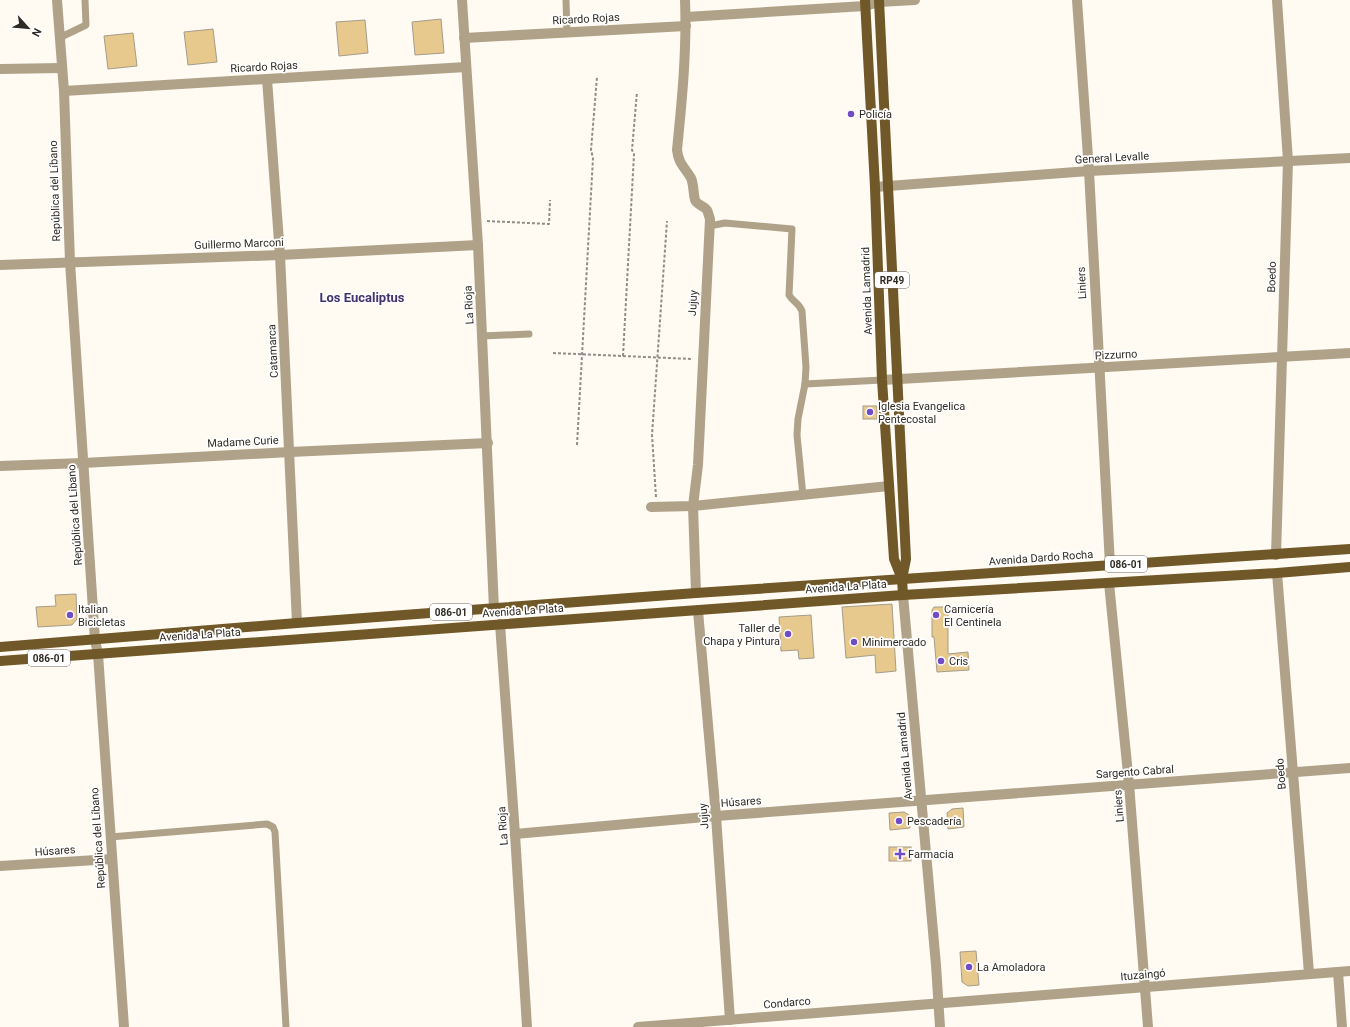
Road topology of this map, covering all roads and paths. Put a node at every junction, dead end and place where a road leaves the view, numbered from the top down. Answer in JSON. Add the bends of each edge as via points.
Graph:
{"nodes":[{"id":1,"x":57,"y":0,"type":"edge"},
{"id":2,"x":85,"y":0,"type":"edge"},
{"id":3,"x":462,"y":0,"type":"edge"},
{"id":4,"x":566,"y":0,"type":"edge"},
{"id":5,"x":685,"y":0,"type":"edge"},
{"id":6,"x":915,"y":0,"type":"edge"},
{"id":7,"x":1077,"y":0,"type":"edge"},
{"id":8,"x":1277,"y":0,"type":"edge"},
{"id":9,"x":879,"y":1,"type":"edge"},
{"id":10,"x":865,"y":3,"type":"edge"},
{"id":11,"x":686,"y":21,"type":"junction"},
{"id":12,"x":567,"y":33,"type":"junction"},
{"id":13,"x":59,"y":38,"type":"junction"},
{"id":14,"x":464,"y":38,"type":"junction"},
{"id":15,"x":466,"y":67,"type":"junction"},
{"id":16,"x":62,"y":68,"type":"junction"},
{"id":17,"x":0,"y":69,"type":"edge"},
{"id":18,"x":597,"y":77,"type":"dead end"},
{"id":19,"x":267,"y":79,"type":"junction"},
{"id":20,"x":64,"y":91,"type":"junction"},
{"id":21,"x":636,"y":92,"type":"dead end"},
{"id":22,"x":1350,"y":158,"type":"edge"},
{"id":23,"x":1288,"y":161,"type":"junction"},
{"id":24,"x":1089,"y":171,"type":"junction"},
{"id":25,"x":888,"y":186,"type":"junction"},
{"id":26,"x":875,"y":187,"type":"junction"},
{"id":27,"x":550,"y":200,"type":"dead end"},
{"id":28,"x":476,"y":221,"type":"junction"},
{"id":29,"x":667,"y":221,"type":"dead end"},
{"id":30,"x":709,"y":226,"type":"junction"},
{"id":31,"x":478,"y":245,"type":"junction"},
{"id":32,"x":280,"y":255,"type":"junction"},
{"id":33,"x":70,"y":262,"type":"junction"},
{"id":34,"x":0,"y":265,"type":"edge"},
{"id":35,"x":529,"y":334,"type":"dead end"},
{"id":36,"x":482,"y":336,"type":"junction"},
{"id":37,"x":553,"y":353,"type":"dead end"},
{"id":38,"x":1350,"y":353,"type":"edge"},
{"id":39,"x":582,"y":354,"type":"junction"},
{"id":40,"x":623,"y":356,"type":"junction"},
{"id":41,"x":657,"y":357,"type":"junction"},
{"id":42,"x":1282,"y":357,"type":"junction"},
{"id":43,"x":703,"y":359,"type":"junction"},
{"id":44,"x":1098,"y":368,"type":"junction"},
{"id":45,"x":882,"y":380,"type":"junction"},
{"id":46,"x":897,"y":380,"type":"junction"},
{"id":47,"x":805,"y":384,"type":"junction"},
{"id":48,"x":488,"y":443,"type":"junction"},
{"id":49,"x":577,"y":445,"type":"dead end"},
{"id":50,"x":290,"y":452,"type":"junction"},
{"id":51,"x":83,"y":463,"type":"junction"},
{"id":52,"x":0,"y":466,"type":"edge"},
{"id":53,"x":889,"y":486,"type":"junction"},
{"id":54,"x":803,"y":496,"type":"junction"},
{"id":55,"x":693,"y":506,"type":"junction"},
{"id":56,"x":654,"y":507,"type":"joint"},
{"id":57,"x":1350,"y":549,"type":"edge"},
{"id":58,"x":1276,"y":555,"type":"junction"},
{"id":59,"x":1110,"y":565,"type":"junction"},
{"id":60,"x":1350,"y":567,"type":"edge"},
{"id":61,"x":1277,"y":573,"type":"junction"},
{"id":62,"x":902,"y":579,"type":"junction"},
{"id":63,"x":1109,"y":583,"type":"junction"},
{"id":64,"x":696,"y":593,"type":"junction"},
{"id":65,"x":903,"y":595,"type":"junction"},
{"id":66,"x":494,"y":609,"type":"junction"},
{"id":67,"x":698,"y":610,"type":"junction"},
{"id":68,"x":297,"y":623,"type":"junction"},
{"id":69,"x":500,"y":624,"type":"junction"},
{"id":70,"x":95,"y":640,"type":"junction"},
{"id":71,"x":0,"y":647,"type":"edge"},
{"id":72,"x":98,"y":654,"type":"junction"},
{"id":73,"x":0,"y":661,"type":"edge"},
{"id":74,"x":1350,"y":768,"type":"edge"},
{"id":75,"x":1293,"y":772,"type":"junction"},
{"id":76,"x":1130,"y":784,"type":"junction"},
{"id":77,"x":921,"y":800,"type":"junction"},
{"id":78,"x":716,"y":816,"type":"junction"},
{"id":79,"x":515,"y":834,"type":"junction"},
{"id":80,"x":110,"y":837,"type":"junction"},
{"id":81,"x":112,"y":859,"type":"junction"},
{"id":82,"x":0,"y":866,"type":"edge"},
{"id":83,"x":1350,"y":971,"type":"edge"},
{"id":84,"x":1338,"y":972,"type":"junction"},
{"id":85,"x":1309,"y":973,"type":"junction"},
{"id":86,"x":1144,"y":986,"type":"junction"},
{"id":87,"x":938,"y":1003,"type":"junction"},
{"id":88,"x":730,"y":1020,"type":"junction"},
{"id":89,"x":124,"y":1027,"type":"edge"},
{"id":90,"x":286,"y":1027,"type":"edge"},
{"id":91,"x":527,"y":1027,"type":"edge"},
{"id":92,"x":638,"y":1027,"type":"edge"},
{"id":93,"x":940,"y":1027,"type":"edge"},
{"id":94,"x":1148,"y":1027,"type":"edge"},
{"id":95,"x":1342,"y":1027,"type":"edge"}],
"edges":[{"from":1,"to":13,"type":"street","name":"República del Líbano"},
{"from":2,"to":13,"type":"lane","via":[[86,25]]},
{"from":3,"to":14,"type":"street","name":"La Rioja"},
{"from":4,"to":12,"type":"lane"},
{"from":5,"to":11,"type":"street","name":"Jujuy"},
{"from":6,"to":9,"type":"street","name":"Ricardo Rojas"},
{"from":7,"to":24,"type":"street","name":"Liniers"},
{"from":8,"to":23,"type":"street","name":"Boedo"},
{"from":9,"to":10,"type":"street","name":"Ricardo Rojas"},
{"from":9,"to":25,"type":"main road","name":"Avenida Lamadrid","number":"RP49"},
{"from":10,"to":11,"type":"street","name":"Ricardo Rojas"},
{"from":10,"to":26,"type":"main road","name":"Avenida Lamadrid","number":"RP49"},
{"from":11,"to":12,"type":"street","name":"Ricardo Rojas"},
{"from":11,"to":30,"type":"street","name":"Jujuy","via":[[678,159],[691,178],[695,199],[707,211]]},
{"from":12,"to":14,"type":"street","name":"Ricardo Rojas"},
{"from":13,"to":16,"type":"street","name":"República del Líbano"},
{"from":14,"to":15,"type":"street","name":"La Rioja"},
{"from":15,"to":19,"type":"street","name":"Ricardo Rojas"},
{"from":15,"to":28,"type":"street","name":"La Rioja"},
{"from":16,"to":17,"type":"street"},
{"from":16,"to":20,"type":"street","name":"República del Líbano"},
{"from":18,"to":39,"type":"path","via":[[591,150],[593,158]]},
{"from":19,"to":20,"type":"street","name":"Ricardo Rojas"},
{"from":19,"to":32,"type":"street","name":"Catamarca"},
{"from":20,"to":33,"type":"street","name":"República del Líbano"},
{"from":21,"to":40,"type":"path"},
{"from":22,"to":23,"type":"street","name":"General Levalle"},
{"from":23,"to":24,"type":"street","name":"General Levalle"},
{"from":23,"to":42,"type":"street","name":"Boedo"},
{"from":24,"to":25,"type":"street","name":"General Levalle"},
{"from":24,"to":44,"type":"street","name":"Liniers"},
{"from":25,"to":26,"type":"street","name":"General Levalle"},
{"from":25,"to":46,"type":"main road","name":"Avenida Lamadrid","number":"RP49"},
{"from":26,"to":45,"type":"main road","name":"Avenida Lamadrid","number":"RP49"},
{"from":27,"to":28,"type":"path","via":[[549,224]]},
{"from":28,"to":31,"type":"street","name":"La Rioja"},
{"from":29,"to":41,"type":"path"},
{"from":30,"to":43,"type":"street","name":"Jujuy"},
{"from":30,"to":47,"type":"lane","via":[[725,223],[792,228],[789,296],[802,311]]},
{"from":31,"to":32,"type":"street","name":"Guillermo Marconi"},
{"from":31,"to":36,"type":"street","name":"La Rioja"},
{"from":32,"to":33,"type":"street","name":"Guillermo Marconi"},
{"from":32,"to":50,"type":"street","name":"Catamarca"},
{"from":33,"to":34,"type":"street","name":"Guillermo Marconi"},
{"from":33,"to":51,"type":"street","name":"República del Líbano"},
{"from":35,"to":36,"type":"lane"},
{"from":36,"to":48,"type":"street","name":"La Rioja"},
{"from":37,"to":39,"type":"path"},
{"from":38,"to":42,"type":"street","name":"Pizzurno"},
{"from":39,"to":40,"type":"path"},
{"from":39,"to":49,"type":"path"},
{"from":40,"to":41,"type":"path"},
{"from":41,"to":43,"type":"path"},
{"from":41,"to":56,"type":"path","via":[[652,435]]},
{"from":42,"to":44,"type":"street","name":"Pizzurno"},
{"from":42,"to":58,"type":"street","name":"Boedo"},
{"from":43,"to":55,"type":"street","name":"Jujuy","via":[[698,465]]},
{"from":44,"to":46,"type":"street","name":"Pizzurno"},
{"from":44,"to":59,"type":"street","name":"Liniers"},
{"from":45,"to":46,"type":"street","name":"Pizzurno"},
{"from":45,"to":47,"type":"lane"},
{"from":45,"to":53,"type":"main road","name":"Avenida Lamadrid","number":"RP49"},
{"from":46,"to":62,"type":"main road","name":"Avenida Lamadrid","number":"RP49","via":[[906,559]]},
{"from":47,"to":54,"type":"lane","via":[[797,434]]},
{"from":48,"to":50,"type":"street","name":"Madame Curie"},
{"from":48,"to":66,"type":"street","name":"La Rioja"},
{"from":50,"to":51,"type":"street","name":"Madame Curie"},
{"from":50,"to":68,"type":"street","name":"Catamarca"},
{"from":51,"to":52,"type":"street","name":"Madame Curie"},
{"from":51,"to":70,"type":"street","name":"República del Líbano"},
{"from":53,"to":54,"type":"street"},
{"from":53,"to":62,"type":"main road","name":"Avenida Lamadrid","number":"RP49","via":[[894,559]]},
{"from":54,"to":55,"type":"street"},
{"from":55,"to":56,"type":"street"},
{"from":55,"to":64,"type":"street","name":"Jujuy"},
{"from":57,"to":58,"type":"main road","name":"Avenida Dardo Rocha","number":"086-01"},
{"from":58,"to":59,"type":"main road","name":"Avenida Dardo Rocha","number":"086-01"},
{"from":59,"to":62,"type":"main road","name":"Avenida Dardo Rocha","number":"086-01"},
{"from":60,"to":61,"type":"main road","number":"086-01"},
{"from":61,"to":63,"type":"main road","number":"086-01"},
{"from":61,"to":75,"type":"street","name":"Boedo"},
{"from":62,"to":64,"type":"main road","name":"Avenida La Plata","number":"086-01"},
{"from":62,"to":65,"type":"main road","name":"Avenida Lamadrid","number":"RP49"},
{"from":63,"to":65,"type":"main road","number":"086-01"},
{"from":63,"to":76,"type":"street","name":"Liniers"},
{"from":64,"to":66,"type":"main road","name":"Avenida La Plata","number":"086-01"},
{"from":65,"to":67,"type":"main road","name":"Avenida La Plata","number":"086-01"},
{"from":65,"to":77,"type":"street","name":"Avenida Lamadrid","number":"RP49"},
{"from":66,"to":68,"type":"main road","name":"Avenida La Plata","number":"086-01"},
{"from":67,"to":69,"type":"main road","name":"Avenida La Plata","number":"086-01"},
{"from":67,"to":78,"type":"street","name":"Jujuy"},
{"from":68,"to":70,"type":"main road","name":"Avenida La Plata","number":"086-01"},
{"from":69,"to":72,"type":"main road","name":"Avenida La Plata","number":"086-01"},
{"from":69,"to":79,"type":"street","name":"La Rioja"},
{"from":70,"to":71,"type":"main road","name":"Avenida La Plata","number":"086-01"},
{"from":70,"to":72,"type":"street","name":"República del Líbano"},
{"from":72,"to":73,"type":"main road","name":"Avenida La Plata","number":"086-01"},
{"from":72,"to":80,"type":"street","name":"República del Líbano"},
{"from":74,"to":75,"type":"street","name":"Sargento Cabral"},
{"from":75,"to":76,"type":"street","name":"Sargento Cabral"},
{"from":75,"to":85,"type":"street","name":"Boedo"},
{"from":76,"to":77,"type":"street","name":"Sargento Cabral"},
{"from":76,"to":86,"type":"street","name":"Liniers"},
{"from":77,"to":78,"type":"street","name":"Húsares"},
{"from":77,"to":87,"type":"street","name":"Avenida Lamadrid","number":"RP49"},
{"from":78,"to":79,"type":"street","name":"Húsares"},
{"from":78,"to":88,"type":"street","name":"Jujuy"},
{"from":79,"to":91,"type":"street","name":"La Rioja"},
{"from":80,"to":81,"type":"street","name":"República del Líbano"},
{"from":80,"to":90,"type":"lane","via":[[267,824],[273,827]]},
{"from":81,"to":82,"type":"street","name":"Húsares"},
{"from":81,"to":89,"type":"street","name":"República del Líbano"},
{"from":83,"to":84,"type":"street","name":"Ituzaingó"},
{"from":84,"to":85,"type":"street","name":"Ituzaingó"},
{"from":84,"to":95,"type":"street"},
{"from":85,"to":86,"type":"street","name":"Ituzaingó"},
{"from":86,"to":87,"type":"street","name":"Ituzaingó"},
{"from":86,"to":94,"type":"street","name":"Liniers"},
{"from":87,"to":88,"type":"street","name":"Condarco"},
{"from":87,"to":93,"type":"street","name":"Avenida Lamadrid","number":"RP49"},
{"from":88,"to":92,"type":"street","name":"Condarco"}]}
